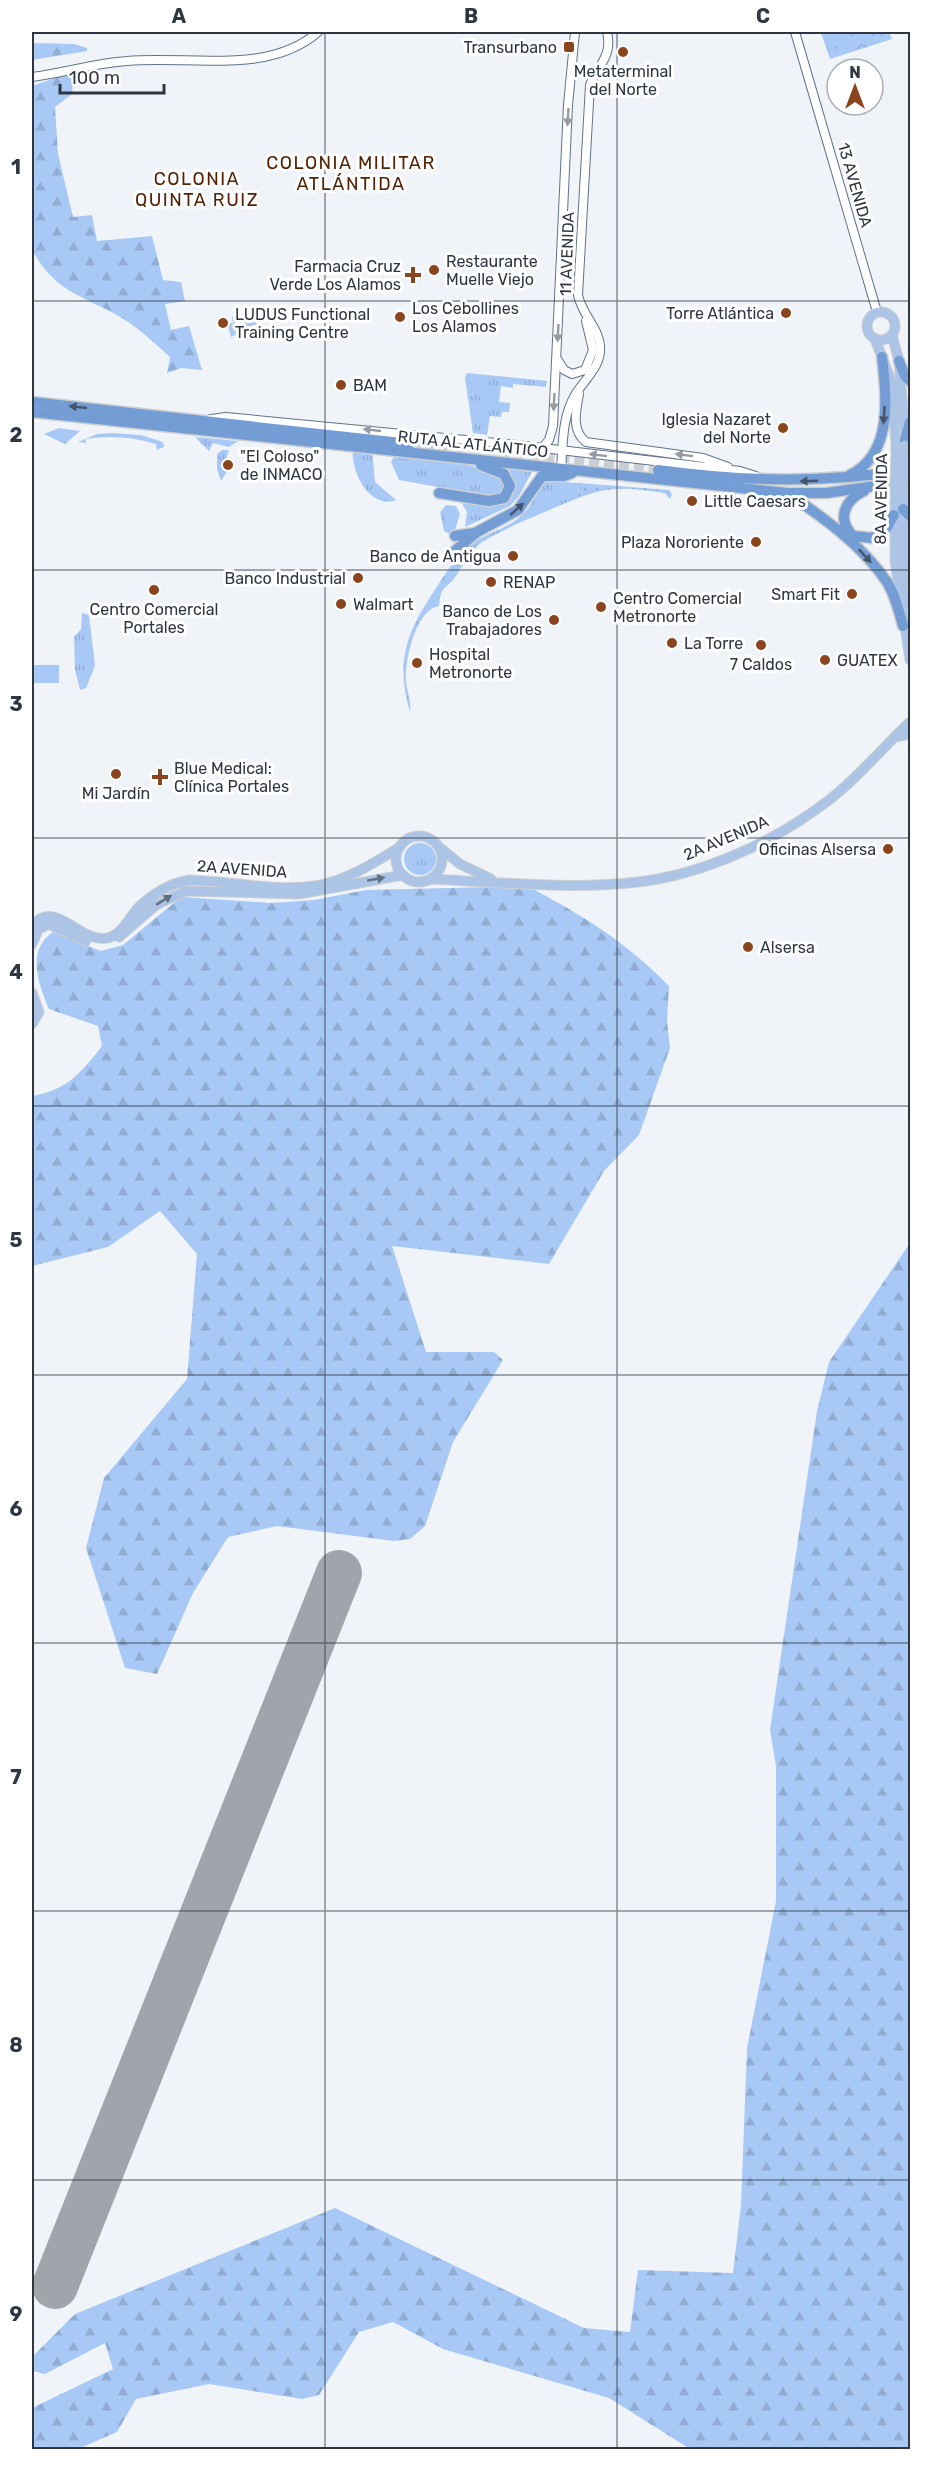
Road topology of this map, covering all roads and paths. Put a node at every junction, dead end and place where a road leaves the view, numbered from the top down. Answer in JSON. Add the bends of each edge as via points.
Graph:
{"nodes":[{"id":1,"x":318,"y":32,"type":"edge"},
{"id":2,"x":575,"y":32,"type":"edge"},
{"id":3,"x":607,"y":32,"type":"edge"},
{"id":4,"x":795,"y":32,"type":"edge"},
{"id":5,"x":33,"y":77,"type":"edge"},
{"id":6,"x":877,"y":312,"type":"junction"},
{"id":7,"x":585,"y":318,"type":"junction"},
{"id":8,"x":892,"y":335,"type":"junction"},
{"id":9,"x":875,"y":339,"type":"junction"},
{"id":10,"x":882,"y":357,"type":"junction"},
{"id":11,"x":557,"y":359,"type":"junction"},
{"id":12,"x":899,"y":361,"type":"junction"},
{"id":13,"x":910,"y":381,"type":"edge"},
{"id":14,"x":582,"y":384,"type":"junction"},
{"id":15,"x":32,"y":402,"type":"edge"},
{"id":16,"x":32,"y":412,"type":"edge"},
{"id":17,"x":199,"y":421,"type":"junction"},
{"id":18,"x":910,"y":422,"type":"edge"},
{"id":19,"x":410,"y":444,"type":"tunnel mouth"},
{"id":20,"x":902,"y":444,"type":"junction"},
{"id":21,"x":542,"y":448,"type":"junction"},
{"id":22,"x":563,"y":451,"type":"junction"},
{"id":23,"x":458,"y":458,"type":"junction"},
{"id":24,"x":561,"y":469,"type":"junction"},
{"id":25,"x":578,"y":470,"type":"junction"},
{"id":26,"x":658,"y":470,"type":"tunnel mouth"},
{"id":27,"x":910,"y":470,"type":"edge"},
{"id":28,"x":740,"y":471,"type":"junction"},
{"id":29,"x":842,"y":479,"type":"junction"},
{"id":30,"x":776,"y":481,"type":"junction"},
{"id":31,"x":910,"y":481,"type":"edge"},
{"id":32,"x":872,"y":486,"type":"junction"},
{"id":33,"x":439,"y":493,"type":"dead end"},
{"id":34,"x":787,"y":493,"type":"junction"},
{"id":35,"x":464,"y":498,"type":"junction"},
{"id":36,"x":452,"y":502,"type":"dead end"},
{"id":37,"x":903,"y":514,"type":"edge"},
{"id":38,"x":477,"y":532,"type":"junction"},
{"id":39,"x":455,"y":536,"type":"dead end"},
{"id":40,"x":449,"y":556,"type":"dead end"},
{"id":41,"x":910,"y":605,"type":"edge"},
{"id":42,"x":903,"y":626,"type":"junction"},
{"id":43,"x":910,"y":660,"type":"edge"},
{"id":44,"x":910,"y":722,"type":"edge"},
{"id":45,"x":910,"y":734,"type":"edge"},
{"id":46,"x":893,"y":738,"type":"junction"},
{"id":47,"x":400,"y":847,"type":"junction"},
{"id":48,"x":439,"y":847,"type":"junction"},
{"id":49,"x":403,"y":875,"type":"junction"},
{"id":50,"x":430,"y":879,"type":"junction"},
{"id":51,"x":502,"y":882,"type":"junction"},
{"id":52,"x":32,"y":926,"type":"edge"},
{"id":53,"x":32,"y":944,"type":"edge"},
{"id":54,"x":32,"y":993,"type":"edge"},
{"id":55,"x":32,"y":1024,"type":"edge"}],
"edges":[{"from":1,"to":5,"type":"main road","via":[[298,46],[261,57],[131,60]]},
{"from":2,"to":11,"type":"main road","name":"11 AVENIDA","one_way":true},
{"from":3,"to":7,"type":"main road","name":"11 AVENIDA","via":[[607,57],[593,78],[589,98],[578,295]]},
{"from":4,"to":6,"type":"main road","name":"13 AVENIDA"},
{"from":6,"to":8,"type":"main road","via":[[886,312],[893,318],[896,326]]},
{"from":6,"to":9,"type":"main road","via":[[866,325]]},
{"from":7,"to":11,"type":"main road","via":[[593,350],[585,370],[572,374]]},
{"from":7,"to":14,"type":"main road","name":"11 AVENIDA","via":[[599,338],[600,352],[596,366]]},
{"from":8,"to":9,"type":"main road","via":[[885,340]]},
{"from":8,"to":12,"type":"main road","name":"8A AVENIDA"},
{"from":9,"to":10,"type":"main road","name":"8A AVENIDA"},
{"from":10,"to":20,"type":"main road","name":"8A AVENIDA","via":[[895,399]]},
{"from":10,"to":29,"type":"highway","one_way":true,"via":[[885,404],[879,445],[860,470]]},
{"from":11,"to":21,"type":"main road","name":"11 AVENIDA","one_way":true,"via":[[552,433]]},
{"from":12,"to":13,"type":"highway"},
{"from":12,"to":20,"type":"main road","name":"8A AVENIDA"},
{"from":14,"to":22,"type":"main road","name":"11 AVENIDA","via":[[566,415]]},
{"from":28,"to":14,"type":"main road","one_way":true,"via":[[703,458],[586,442],[576,423]]},
{"from":17,"to":15,"type":"highway","name":"RUTA AL ATLÁNTICO","one_way":true},
{"from":16,"to":23,"type":"highway","name":"RUTA AL ATLÁNTICO"},
{"from":17,"to":19,"type":"highway","name":"RUTA AL ATLÁNTICO"},
{"from":21,"to":17,"type":"main road","name":"RUTA AL ATLÁNTICO","one_way":true,"via":[[268,420],[226,417]]},
{"from":18,"to":20,"type":"highway"},
{"from":20,"to":37,"type":"main road","name":"8A AVENIDA","bridge":true,"via":[[899,492]]},
{"from":21,"to":22,"type":"main road","name":"RUTA AL ATLÁNTICO"},
{"from":22,"to":24,"type":"main road","name":"11 AVENIDA"},
{"from":28,"to":22,"type":"main road","name":"RUTA AL ATLÁNTICO","one_way":true},
{"from":23,"to":24,"type":"highway","name":"RUTA AL ATLÁNTICO"},
{"from":23,"to":35,"type":"highway","via":[[504,474],[510,486],[504,498],[497,501]]},
{"from":24,"to":25,"type":"highway","name":"RUTA AL ATLÁNTICO"},
{"from":25,"to":34,"type":"highway","name":"RUTA AL ATLÁNTICO"},
{"from":38,"to":25,"type":"highway","one_way":true,"via":[[518,510],[542,476],[564,476]]},
{"from":26,"to":30,"type":"highway","name":"RUTA AL ATLÁNTICO"},
{"from":27,"to":29,"type":"highway","name":"RUTA AL ATLÁNTICO"},
{"from":28,"to":30,"type":"main road","name":"RUTA AL ATLÁNTICO"},
{"from":29,"to":30,"type":"highway","name":"RUTA AL ATLÁNTICO","one_way":true},
{"from":31,"to":32,"type":"highway","name":"RUTA AL ATLÁNTICO"},
{"from":32,"to":34,"type":"highway","name":"RUTA AL ATLÁNTICO","via":[[826,493]]},
{"from":32,"to":37,"type":"highway","via":[[846,504],[843,519],[847,530],[859,539],[872,538]]},
{"from":33,"to":35,"type":"highway"},
{"from":34,"to":42,"type":"highway","one_way":true,"via":[[825,519],[867,557],[888,584]]},
{"from":35,"to":36,"type":"highway"},
{"from":37,"to":41,"type":"main road","name":"8A AVENIDA"},
{"from":37,"to":42,"type":"main road","name":"8A AVENIDA","via":[[895,561]]},
{"from":38,"to":39,"type":"highway"},
{"from":38,"to":40,"type":"highway"},
{"from":42,"to":43,"type":"main road","name":"8A AVENIDA"},
{"from":44,"to":46,"type":"main road","name":"2A AVENIDA"},
{"from":45,"to":46,"type":"main road"},
{"from":46,"to":51,"type":"main road","name":"2A AVENIDA","via":[[827,802],[786,828],[721,860],[641,882]]},
{"from":47,"to":48,"type":"main road","via":[[420,836]]},
{"from":47,"to":49,"type":"main road","via":[[397,865]]},
{"from":47,"to":52,"type":"main road","name":"2A AVENIDA","via":[[359,871],[314,886],[189,880],[176,883],[156,892],[119,931],[107,938],[90,936],[54,916],[40,918]]},
{"from":48,"to":50,"type":"main road","via":[[442,862]]},
{"from":48,"to":51,"type":"main road","name":"2A AVENIDA","via":[[471,871]]},
{"from":49,"to":50,"type":"main road","via":[[415,881]]},
{"from":53,"to":49,"type":"main road","name":"2A AVENIDA","one_way":true,"via":[[38,930],[48,924],[92,943],[111,942],[163,900],[185,891],[299,894]]},
{"from":50,"to":51,"type":"main road","name":"2A AVENIDA"},
{"from":54,"to":55,"type":"main road","via":[[39,1012]]}]}
